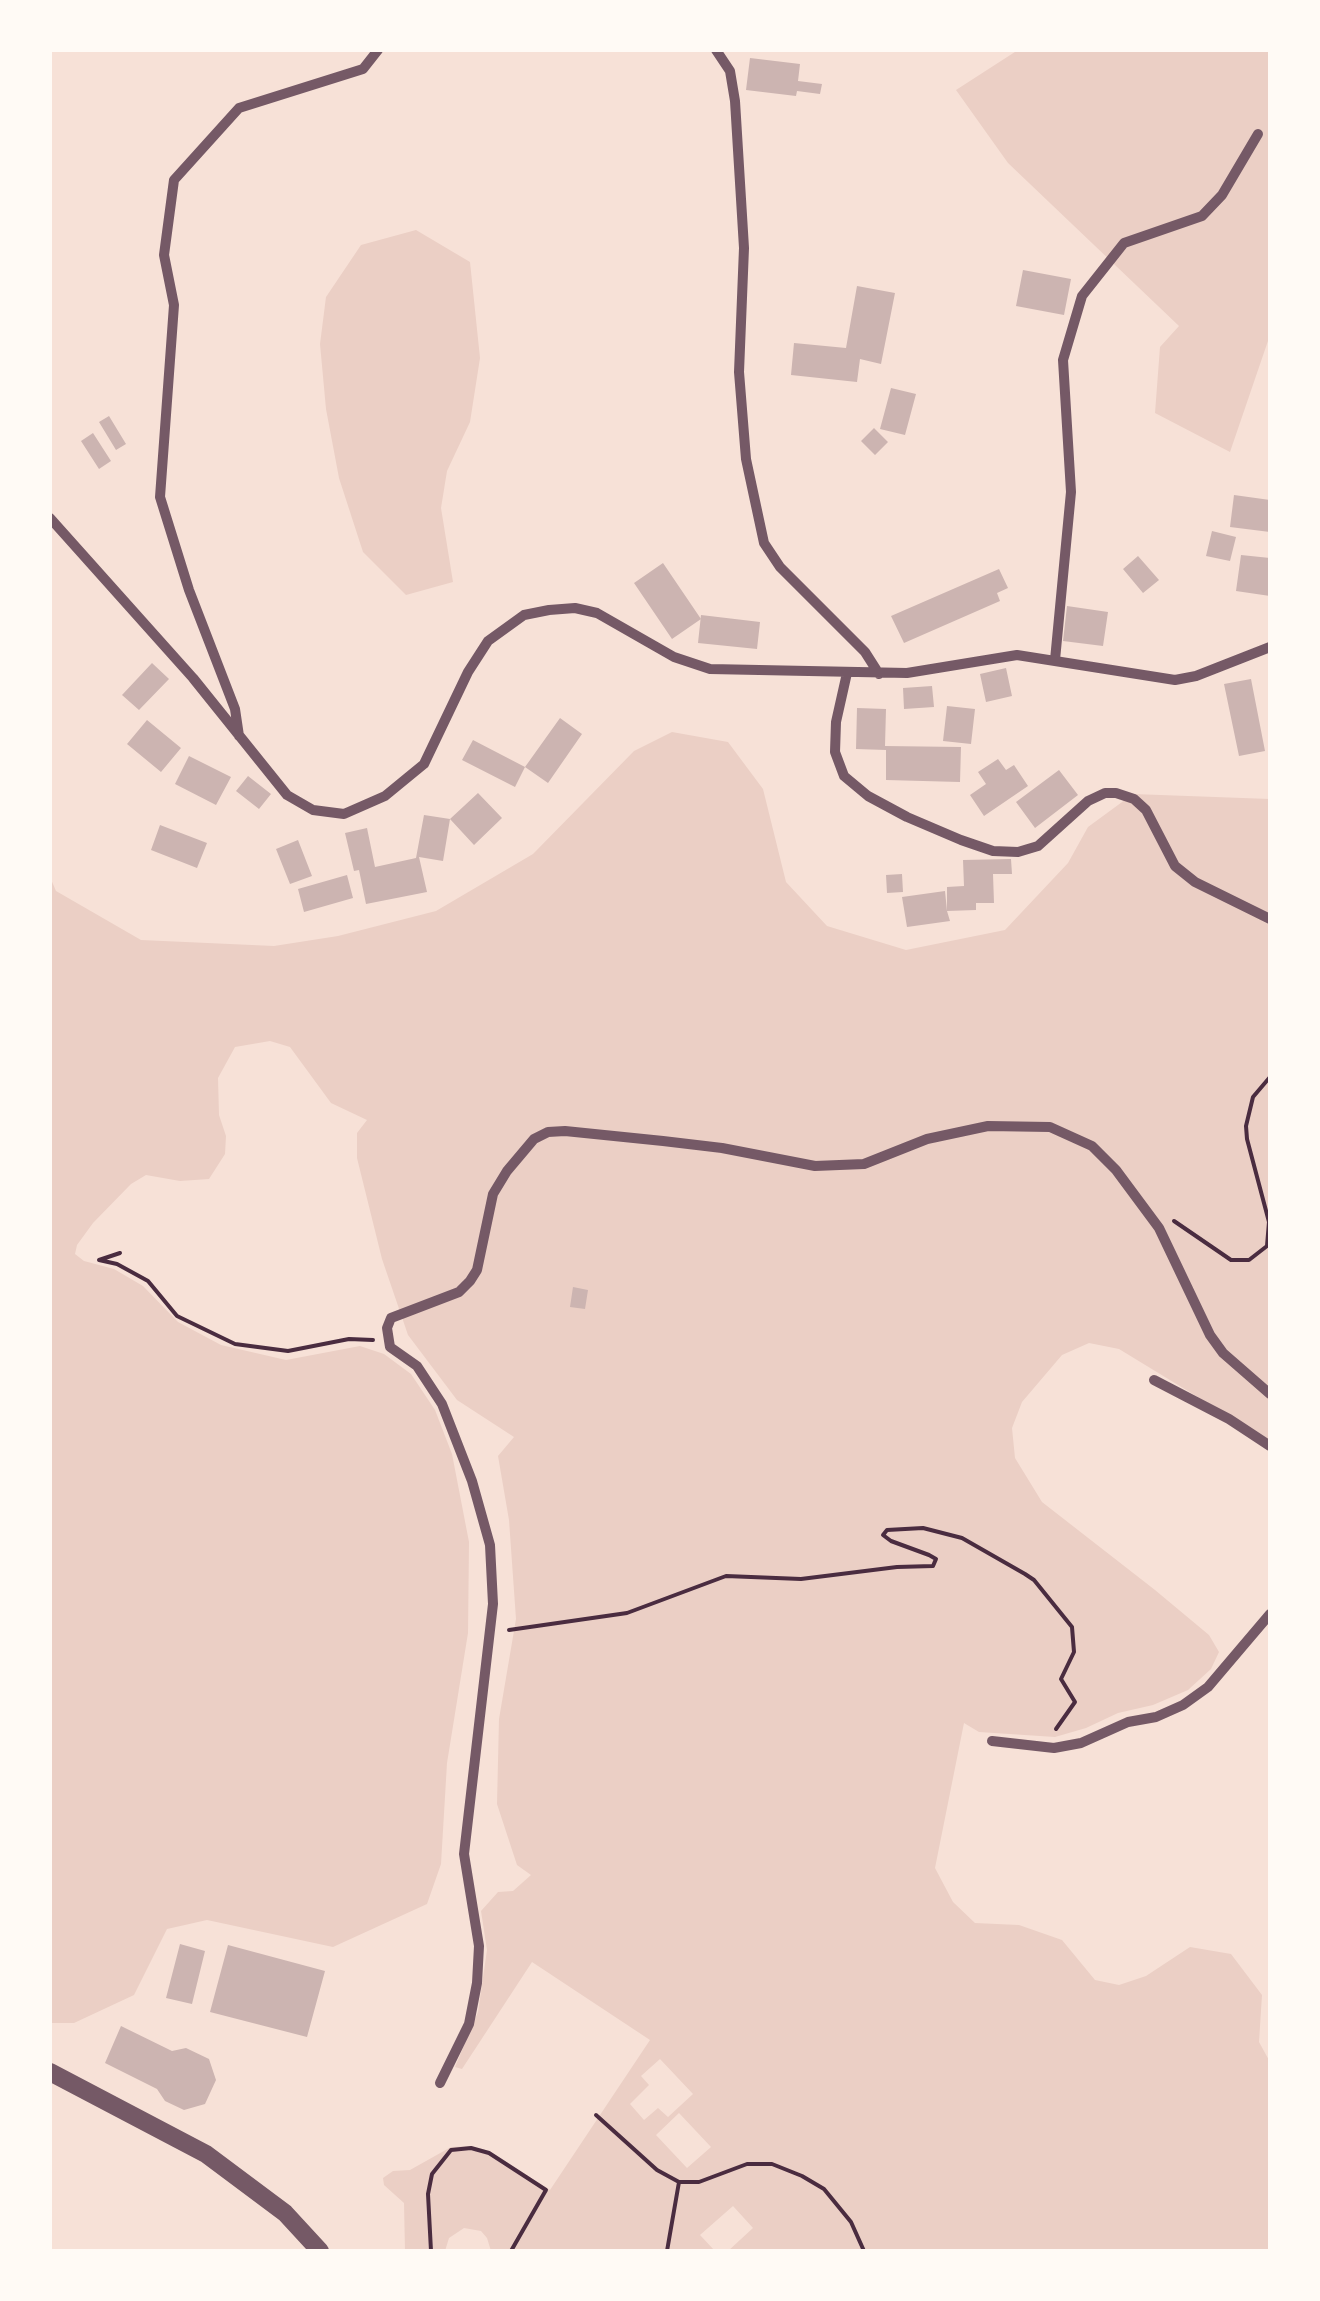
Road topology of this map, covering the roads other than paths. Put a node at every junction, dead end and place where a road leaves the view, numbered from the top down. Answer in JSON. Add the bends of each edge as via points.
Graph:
{"nodes":[{"id":1,"x":378,"y":50,"type":"edge"},
{"id":2,"x":716,"y":50,"type":"edge"},
{"id":3,"x":1258,"y":134,"type":"dead end"},
{"id":4,"x":50,"y":518,"type":"edge"},
{"id":5,"x":1270,"y":646,"type":"edge"},
{"id":6,"x":1054,"y":660,"type":"junction"},
{"id":7,"x":847,"y":673,"type":"junction"},
{"id":8,"x":879,"y":674,"type":"junction"},
{"id":9,"x":239,"y":737,"type":"junction"},
{"id":10,"x":1270,"y":918,"type":"edge"},
{"id":11,"x":1154,"y":1380,"type":"dead end"},
{"id":12,"x":1270,"y":1394,"type":"edge"},
{"id":13,"x":1270,"y":1446,"type":"edge"},
{"id":14,"x":1270,"y":1614,"type":"edge"},
{"id":15,"x":992,"y":1741,"type":"dead end"},
{"id":16,"x":50,"y":2072,"type":"edge"},
{"id":17,"x":440,"y":2083,"type":"dead end"},
{"id":18,"x":320,"y":2251,"type":"edge"}],
"edges":[{"from":1,"to":9,"type":"street","via":[[362,69],[240,108],[174,180],[164,255],[174,305],[160,497]]},
{"from":2,"to":8,"type":"street","via":[[730,71],[735,101],[744,248],[739,372],[746,459],[764,543]]},
{"from":3,"to":6,"type":"street","via":[[1202,216],[1124,243],[1082,296],[1063,360],[1070,492]]},
{"from":4,"to":9,"type":"street"},
{"from":5,"to":6,"type":"street","via":[[1175,680]]},
{"from":6,"to":8,"type":"street","via":[[1018,655]]},
{"from":7,"to":8,"type":"street"},
{"from":7,"to":9,"type":"street","via":[[710,669],[674,657],[597,613],[550,610],[524,615],[488,642],[424,764],[385,796],[344,814],[312,810],[287,795]]},
{"from":7,"to":10,"type":"street","via":[[835,752],[844,776],[868,796],[961,840],[1018,852],[1038,846],[1088,801],[1116,793],[1146,810],[1175,866]]},
{"from":11,"to":13,"type":"street"},
{"from":12,"to":17,"type":"street","via":[[1210,1335],[1140,1201],[1092,1146],[1050,1126],[988,1126],[928,1139],[864,1164],[815,1166],[722,1148],[548,1132],[534,1139],[493,1194],[470,1281],[459,1292],[390,1318],[390,1347],[417,1366],[442,1404],[490,1545],[492,1604],[464,1854],[479,1946],[478,1984],[469,2024]]},
{"from":14,"to":15,"type":"street","via":[[1184,1706],[1054,1748]]},
{"from":16,"to":18,"type":"street","via":[[206,2154],[286,2213]]}]}
